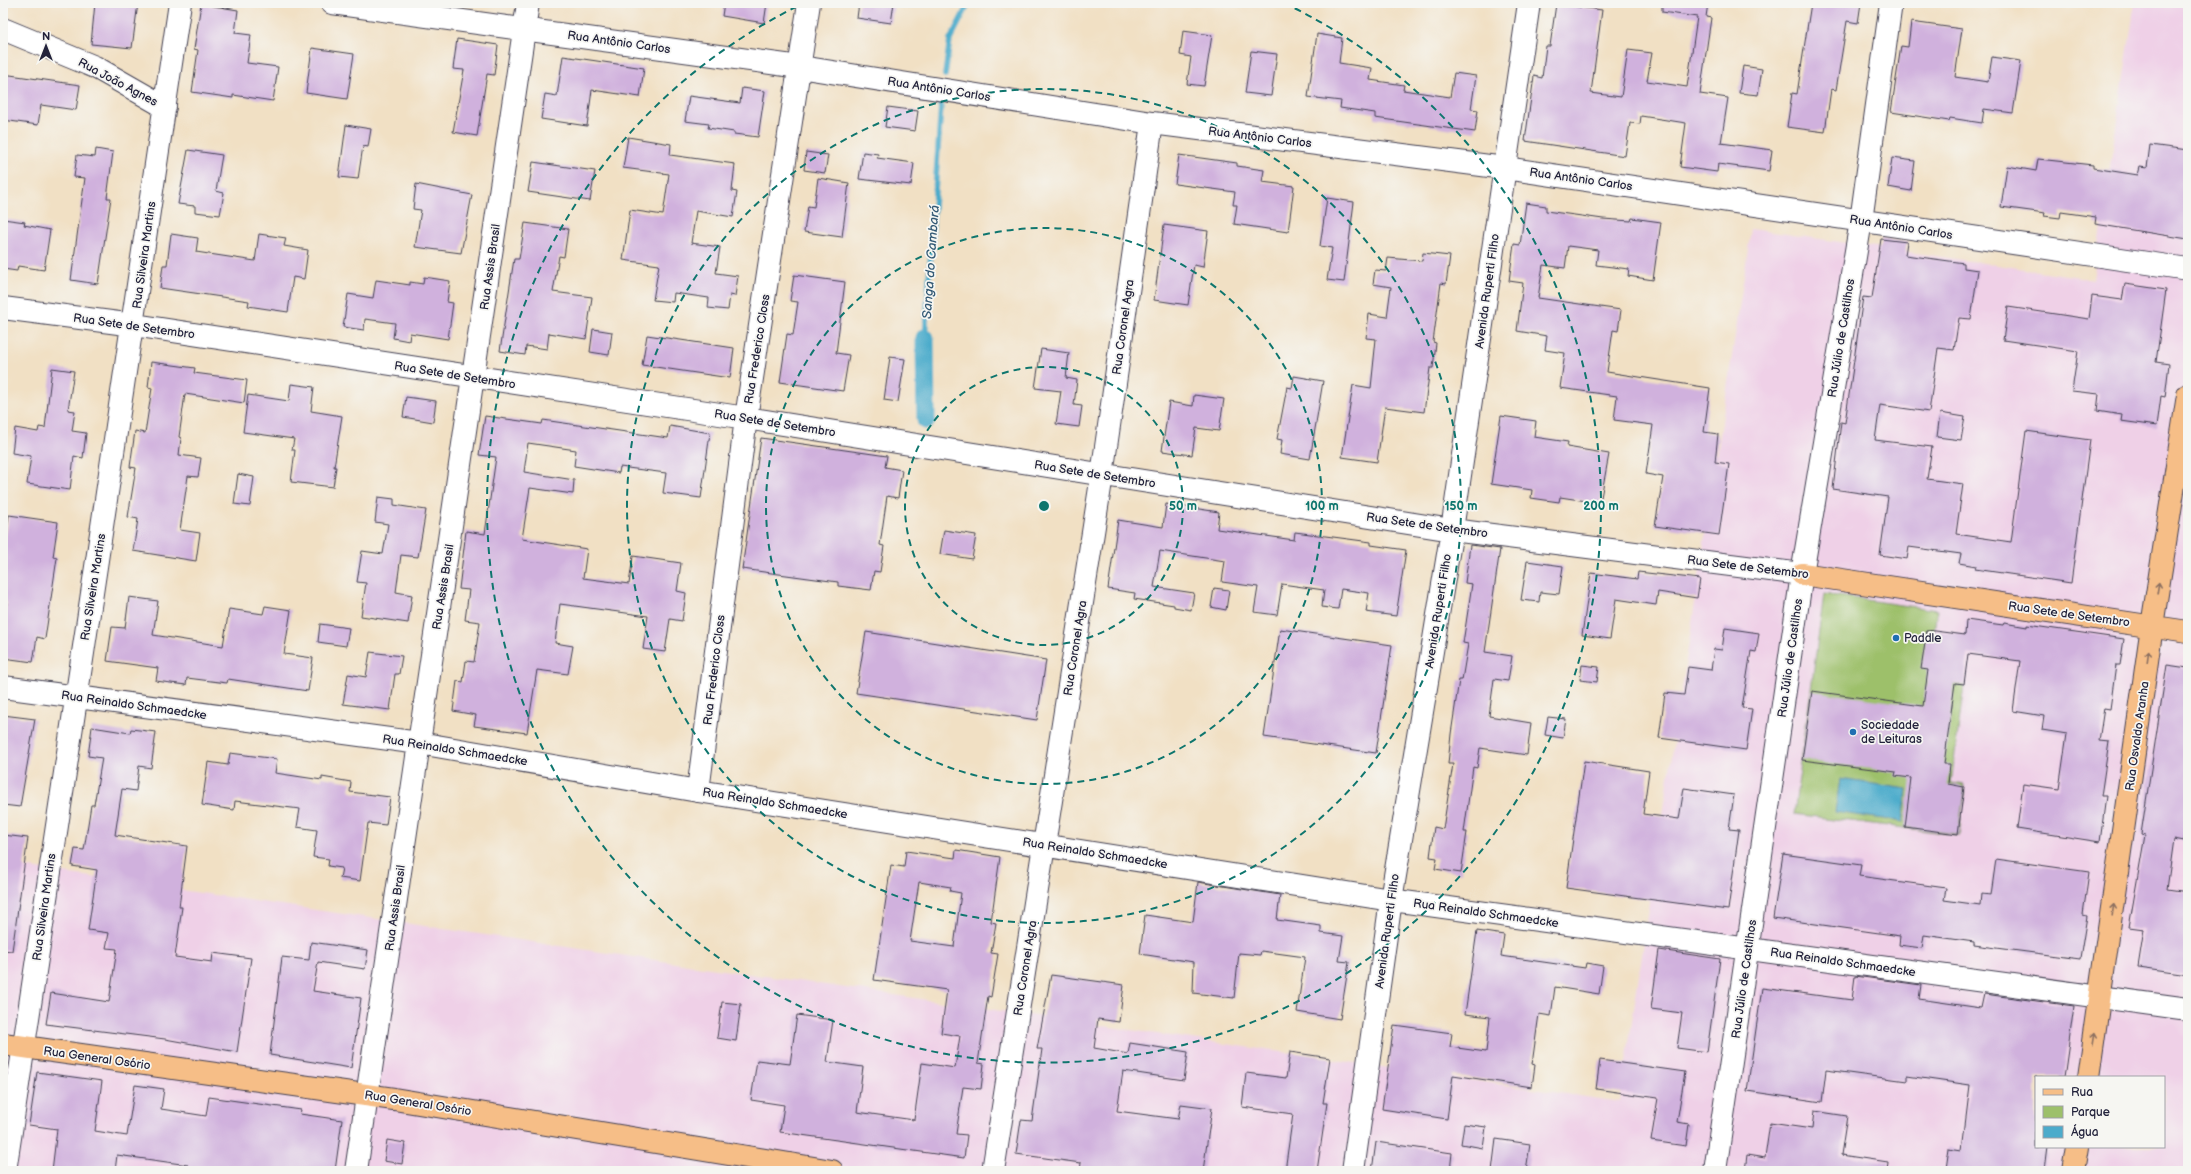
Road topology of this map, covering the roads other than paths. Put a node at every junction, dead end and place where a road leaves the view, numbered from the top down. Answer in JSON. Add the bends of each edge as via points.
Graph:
{"nodes":[{"id":1,"x":180,"y":3,"type":"edge"},
{"id":2,"x":332,"y":3,"type":"edge"},
{"id":3,"x":528,"y":3,"type":"edge"},
{"id":4,"x":809,"y":3,"type":"edge"},
{"id":5,"x":1529,"y":3,"type":"edge"},
{"id":6,"x":1891,"y":3,"type":"edge"},
{"id":7,"x":524,"y":29,"type":"junction"},
{"id":8,"x":3,"y":30,"type":"edge"},
{"id":9,"x":800,"y":67,"type":"junction"},
{"id":10,"x":165,"y":107,"type":"junction"},
{"id":11,"x":1152,"y":124,"type":"junction"},
{"id":12,"x":1505,"y":168,"type":"junction"},
{"id":13,"x":1861,"y":221,"type":"junction"},
{"id":14,"x":2188,"y":269,"type":"edge"},
{"id":15,"x":3,"y":308,"type":"edge"},
{"id":16,"x":134,"y":325,"type":"junction"},
{"id":17,"x":474,"y":378,"type":"junction"},
{"id":18,"x":2188,"y":395,"type":"edge"},
{"id":19,"x":746,"y":418,"type":"junction"},
{"id":20,"x":1102,"y":475,"type":"junction"},
{"id":21,"x":1452,"y":530,"type":"junction"},
{"id":22,"x":1802,"y":574,"type":"junction"},
{"id":23,"x":2152,"y":626,"type":"junction"},
{"id":24,"x":2188,"y":632,"type":"edge"},
{"id":25,"x":3,"y":687,"type":"edge"},
{"id":26,"x":75,"y":697,"type":"junction"},
{"id":27,"x":419,"y":743,"type":"junction"},
{"id":28,"x":698,"y":791,"type":"junction"},
{"id":29,"x":1044,"y":845,"type":"junction"},
{"id":30,"x":1391,"y":900,"type":"junction"},
{"id":31,"x":1749,"y":949,"type":"junction"},
{"id":32,"x":2101,"y":997,"type":"junction"},
{"id":33,"x":2188,"y":1009,"type":"edge"},
{"id":34,"x":13,"y":1045,"type":"edge"},
{"id":35,"x":2088,"y":1076,"type":"edge"},
{"id":36,"x":367,"y":1096,"type":"junction"},
{"id":37,"x":2077,"y":1148,"type":"edge"},
{"id":38,"x":5,"y":1171,"type":"edge"},
{"id":39,"x":356,"y":1171,"type":"edge"},
{"id":40,"x":832,"y":1171,"type":"edge"},
{"id":41,"x":994,"y":1171,"type":"edge"},
{"id":42,"x":1353,"y":1171,"type":"edge"},
{"id":43,"x":1715,"y":1171,"type":"edge"},
{"id":44,"x":2074,"y":1171,"type":"edge"}],
"edges":[{"from":1,"to":10,"type":"street","name":"Rua Silveira Martins"},
{"from":2,"to":7,"type":"street","name":"Rua Antônio Carlos"},
{"from":3,"to":7,"type":"street","name":"Rua Assis Brasil"},
{"from":4,"to":9,"type":"street","name":"Rua Frederico Closs"},
{"from":5,"to":12,"type":"street","name":"Avenida Ruperti Filho"},
{"from":6,"to":13,"type":"street","name":"Rua Júlio de Castilhos"},
{"from":7,"to":9,"type":"street","name":"Rua Antônio Carlos"},
{"from":7,"to":17,"type":"street","name":"Rua Assis Brasil"},
{"from":8,"to":10,"type":"street","name":"Rua João Agnes","via":[[95,67]]},
{"from":9,"to":11,"type":"street","name":"Rua Antônio Carlos"},
{"from":9,"to":19,"type":"street","name":"Rua Frederico Closs"},
{"from":10,"to":16,"type":"street","name":"Rua Silveira Martins"},
{"from":11,"to":12,"type":"street","name":"Rua Antônio Carlos"},
{"from":11,"to":20,"type":"street","name":"Rua Coronel Agra"},
{"from":12,"to":13,"type":"street","name":"Rua Antônio Carlos"},
{"from":12,"to":21,"type":"street","name":"Avenida Ruperti Filho"},
{"from":13,"to":14,"type":"street","name":"Rua Antônio Carlos"},
{"from":13,"to":22,"type":"street","name":"Rua Júlio de Castilhos"},
{"from":15,"to":16,"type":"street","name":"Rua Sete de Setembro"},
{"from":16,"to":17,"type":"street","name":"Rua Sete de Setembro"},
{"from":16,"to":26,"type":"street","name":"Rua Silveira Martins"},
{"from":17,"to":19,"type":"street","name":"Rua Sete de Setembro"},
{"from":17,"to":27,"type":"street","name":"Rua Assis Brasil"},
{"from":23,"to":18,"type":"main road","name":"Rua Osvaldo Aranha","one_way":true},
{"from":19,"to":20,"type":"street","name":"Rua Sete de Setembro"},
{"from":19,"to":28,"type":"street","name":"Rua Frederico Closs"},
{"from":20,"to":21,"type":"street","name":"Rua Sete de Setembro"},
{"from":20,"to":29,"type":"street","name":"Rua Coronel Agra"},
{"from":21,"to":22,"type":"street","name":"Rua Sete de Setembro"},
{"from":21,"to":30,"type":"street","name":"Avenida Ruperti Filho"},
{"from":22,"to":23,"type":"main road","name":"Rua Sete de Setembro"},
{"from":22,"to":31,"type":"street","name":"Rua Júlio de Castilhos"},
{"from":23,"to":24,"type":"main road","name":"Rua Sete de Setembro"},
{"from":32,"to":23,"type":"main road","name":"Rua Osvaldo Aranha","one_way":true},
{"from":25,"to":26,"type":"street","name":"Rua Reinaldo Schmaedcke"},
{"from":26,"to":27,"type":"street","name":"Rua Reinaldo Schmaedcke"},
{"from":26,"to":34,"type":"street","name":"Rua Silveira Martins"},
{"from":27,"to":28,"type":"street","name":"Rua Reinaldo Schmaedcke"},
{"from":27,"to":36,"type":"street","name":"Rua Assis Brasil"},
{"from":28,"to":29,"type":"street","name":"Rua Reinaldo Schmaedcke"},
{"from":29,"to":30,"type":"street","name":"Rua Reinaldo Schmaedcke"},
{"from":29,"to":41,"type":"street","name":"Rua Coronel Agra"},
{"from":30,"to":31,"type":"street","name":"Rua Reinaldo Schmaedcke"},
{"from":30,"to":42,"type":"street","name":"Avenida Ruperti Filho"},
{"from":31,"to":32,"type":"street","name":"Rua Reinaldo Schmaedcke"},
{"from":31,"to":43,"type":"street","name":"Rua Júlio de Castilhos"},
{"from":32,"to":33,"type":"street","name":"Rua Reinaldo Schmaedcke"},
{"from":35,"to":32,"type":"main road","name":"Rua Osvaldo Aranha","one_way":true},
{"from":34,"to":36,"type":"main road","name":"Rua General Osório"},
{"from":34,"to":38,"type":"street","name":"Rua Silveira Martins"},
{"from":36,"to":39,"type":"street","name":"Rua Assis Brasil"},
{"from":36,"to":40,"type":"main road","name":"Rua General Osório"},
{"from":37,"to":44,"type":"main road"}]}
